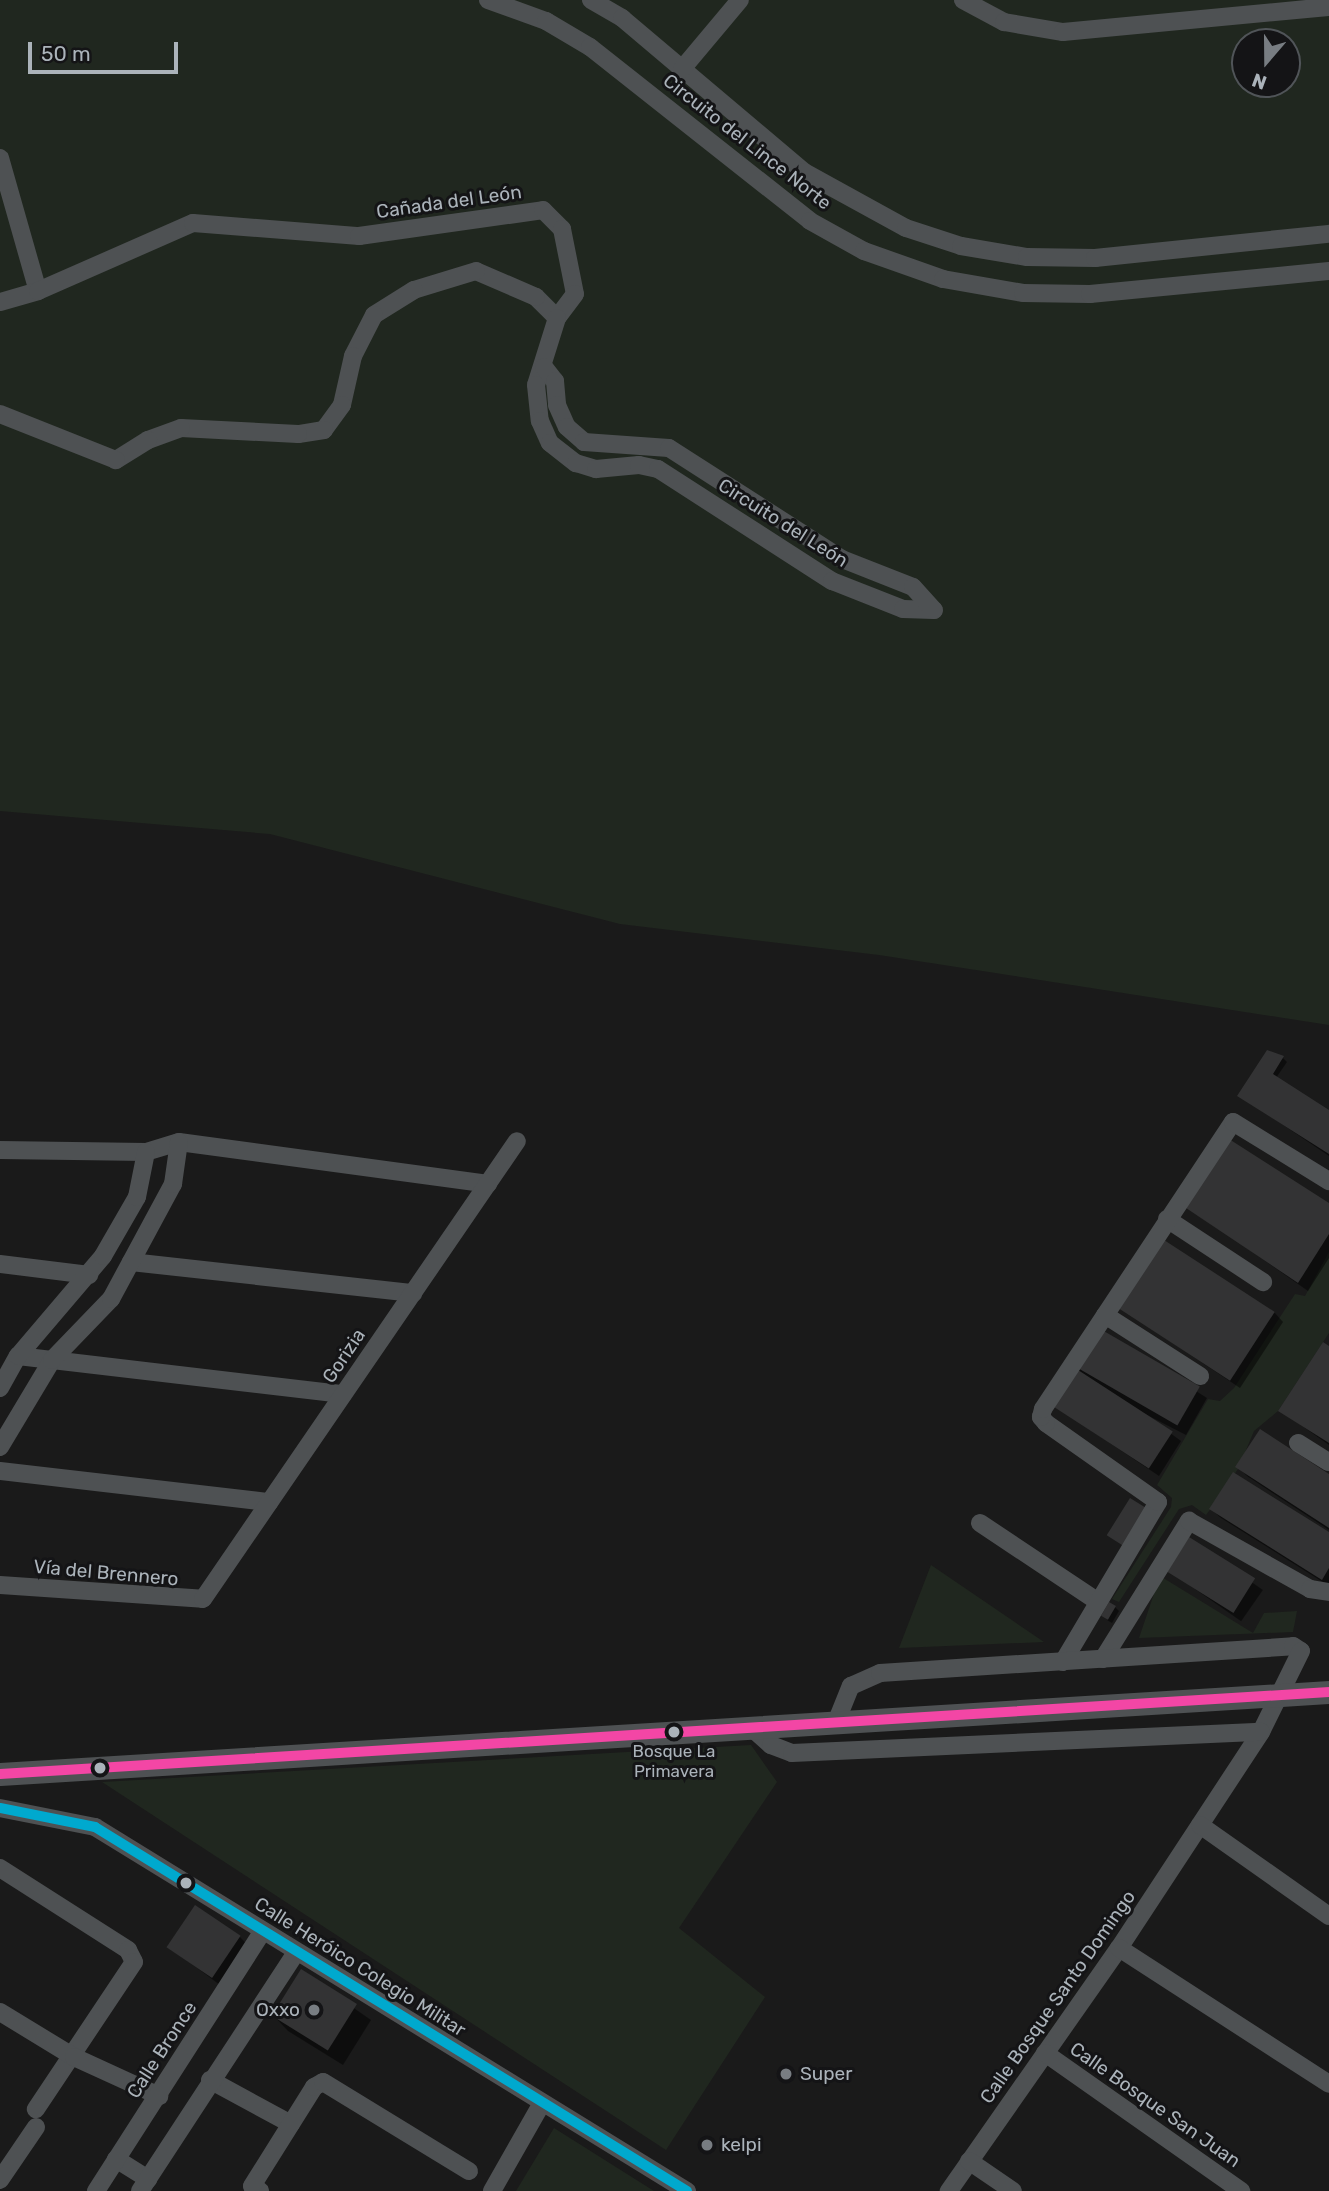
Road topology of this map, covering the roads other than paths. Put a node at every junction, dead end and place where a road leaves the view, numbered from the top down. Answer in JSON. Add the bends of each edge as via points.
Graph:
{"nodes":[{"id":1,"x":488,"y":0,"type":"edge"},
{"id":2,"x":591,"y":0,"type":"edge"},
{"id":3,"x":740,"y":0,"type":"edge"},
{"id":4,"x":963,"y":0,"type":"edge"},
{"id":5,"x":1329,"y":7,"type":"edge"},
{"id":6,"x":682,"y":69,"type":"junction"},
{"id":7,"x":0,"y":158,"type":"edge"},
{"id":8,"x":1329,"y":234,"type":"edge"},
{"id":9,"x":1329,"y":271,"type":"edge"},
{"id":10,"x":38,"y":291,"type":"junction"},
{"id":11,"x":0,"y":302,"type":"edge"},
{"id":12,"x":557,"y":318,"type":"junction"},
{"id":13,"x":544,"y":367,"type":"junction"},
{"id":14,"x":0,"y":415,"type":"edge"},
{"id":15,"x":517,"y":1141,"type":"dead end"},
{"id":16,"x":179,"y":1142,"type":"junction"},
{"id":17,"x":0,"y":1150,"type":"edge"},
{"id":18,"x":146,"y":1152,"type":"junction"},
{"id":19,"x":1329,"y":1181,"type":"edge"},
{"id":20,"x":488,"y":1184,"type":"junction"},
{"id":21,"x":1167,"y":1219,"type":"junction"},
{"id":22,"x":131,"y":1262,"type":"junction"},
{"id":23,"x":0,"y":1264,"type":"edge"},
{"id":24,"x":89,"y":1275,"type":"junction"},
{"id":25,"x":1263,"y":1282,"type":"dead end"},
{"id":26,"x":413,"y":1293,"type":"junction"},
{"id":27,"x":1105,"y":1315,"type":"junction"},
{"id":28,"x":18,"y":1356,"type":"junction"},
{"id":29,"x":52,"y":1360,"type":"junction"},
{"id":30,"x":1200,"y":1376,"type":"dead end"},
{"id":31,"x":0,"y":1388,"type":"edge"},
{"id":32,"x":343,"y":1394,"type":"junction"},
{"id":33,"x":1298,"y":1443,"type":"dead end"},
{"id":34,"x":0,"y":1447,"type":"edge"},
{"id":35,"x":1329,"y":1462,"type":"edge"},
{"id":36,"x":0,"y":1471,"type":"edge"},
{"id":37,"x":269,"y":1502,"type":"junction"},
{"id":38,"x":980,"y":1523,"type":"dead end"},
{"id":39,"x":0,"y":1585,"type":"edge"},
{"id":40,"x":1329,"y":1592,"type":"edge"},
{"id":41,"x":207,"y":1595,"type":"joint"},
{"id":42,"x":1097,"y":1601,"type":"junction"},
{"id":43,"x":1103,"y":1659,"type":"junction"},
{"id":44,"x":1063,"y":1662,"type":"junction"},
{"id":45,"x":1329,"y":1692,"type":"edge"},
{"id":46,"x":1282,"y":1695,"type":"junction"},
{"id":47,"x":837,"y":1720,"type":"junction"},
{"id":48,"x":753,"y":1729,"type":"junction"},
{"id":49,"x":1261,"y":1732,"type":"junction"},
{"id":50,"x":0,"y":1774,"type":"edge"},
{"id":51,"x":0,"y":1808,"type":"edge"},
{"id":52,"x":1200,"y":1825,"type":"junction"},
{"id":53,"x":0,"y":1868,"type":"edge"},
{"id":54,"x":1329,"y":1916,"type":"edge"},
{"id":55,"x":263,"y":1931,"type":"junction"},
{"id":56,"x":1119,"y":1948,"type":"junction"},
{"id":57,"x":296,"y":1953,"type":"junction"},
{"id":58,"x":0,"y":2012,"type":"edge"},
{"id":59,"x":1045,"y":2053,"type":"junction"},
{"id":60,"x":74,"y":2057,"type":"junction"},
{"id":61,"x":210,"y":2080,"type":"junction"},
{"id":62,"x":1329,"y":2084,"type":"edge"},
{"id":63,"x":159,"y":2096,"type":"junction"},
{"id":64,"x":542,"y":2103,"type":"junction"},
{"id":65,"x":36,"y":2109,"type":"dead end"},
{"id":66,"x":291,"y":2124,"type":"junction"},
{"id":67,"x":36,"y":2127,"type":"dead end"},
{"id":68,"x":116,"y":2159,"type":"junction"},
{"id":69,"x":969,"y":2161,"type":"junction"},
{"id":70,"x":469,"y":2171,"type":"dead end"},
{"id":71,"x":2,"y":2174,"type":"edge"},
{"id":72,"x":144,"y":2185,"type":"edge"},
{"id":73,"x":253,"y":2189,"type":"edge"},
{"id":74,"x":96,"y":2191,"type":"edge"},
{"id":75,"x":492,"y":2191,"type":"edge"},
{"id":76,"x":687,"y":2191,"type":"edge"},
{"id":77,"x":949,"y":2191,"type":"edge"},
{"id":78,"x":1013,"y":2191,"type":"edge"},
{"id":79,"x":1241,"y":2191,"type":"edge"}],
"edges":[{"from":1,"to":9,"type":"street","name":"Circuito del Lince Norte","via":[[546,21],[590,47],[810,221],[864,251],[943,279],[1023,293],[1090,294]]},
{"from":2,"to":6,"type":"street","name":"Circuito del Lince Norte","via":[[622,18]]},
{"from":3,"to":6,"type":"street"},
{"from":4,"to":5,"type":"street","via":[[1004,22],[1063,32]]},
{"from":6,"to":8,"type":"street","name":"Circuito del Lince Norte","via":[[804,172],[906,228],[961,246],[1027,257],[1094,258]]},
{"from":7,"to":10,"type":"street"},
{"from":10,"to":11,"type":"street","name":"Cañada del León"},
{"from":10,"to":12,"type":"street","name":"Cañada del León","via":[[193,223],[359,236],[543,210],[562,229],[574,269],[575,294]]},
{"from":12,"to":13,"type":"street","name":"Circuito del León"},
{"from":12,"to":14,"type":"street","via":[[536,297],[476,271],[414,289],[374,315],[353,356],[342,405],[324,430],[298,434],[181,428],[148,440],[116,460]]},
{"from":13,"to":13,"type":"street","name":"Circuito del León","via":[[536,385],[540,421],[550,443],[576,463],[596,469],[639,465],[658,469],[832,581],[903,609],[934,610],[913,587],[811,541],[669,448],[584,442],[567,427],[556,405],[555,381]]},
{"from":15,"to":20,"type":"street","name":"Gorizia"},
{"from":16,"to":18,"type":"street"},
{"from":16,"to":20,"type":"street"},
{"from":16,"to":22,"type":"street","via":[[173,1184]]},
{"from":17,"to":18,"type":"street"},
{"from":18,"to":24,"type":"street","via":[[137,1198]]},
{"from":19,"to":21,"type":"street","via":[[1233,1122]]},
{"from":20,"to":26,"type":"street","name":"Gorizia"},
{"from":21,"to":25,"type":"street"},
{"from":21,"to":27,"type":"street"},
{"from":22,"to":26,"type":"street"},
{"from":22,"to":29,"type":"street","via":[[111,1299]]},
{"from":23,"to":24,"type":"street"},
{"from":24,"to":28,"type":"street"},
{"from":26,"to":32,"type":"street","name":"Gorizia"},
{"from":27,"to":30,"type":"street"},
{"from":27,"to":42,"type":"street","via":[[1041,1417],[1158,1502]]},
{"from":28,"to":29,"type":"street"},
{"from":28,"to":31,"type":"street"},
{"from":29,"to":32,"type":"street"},
{"from":29,"to":34,"type":"street"},
{"from":32,"to":37,"type":"street","name":"Gorizia"},
{"from":33,"to":35,"type":"street"},
{"from":36,"to":37,"type":"street"},
{"from":37,"to":41,"type":"street","name":"Gorizia"},
{"from":38,"to":42,"type":"street"},
{"from":39,"to":41,"type":"street","name":"Vía del Brennero","via":[[195,1601]]},
{"from":40,"to":43,"type":"street","via":[[1310,1589],[1189,1521]]},
{"from":42,"to":44,"type":"street"},
{"from":43,"to":44,"type":"street"},
{"from":43,"to":46,"type":"street","name":"Calle Bosque Santo Domingo","via":[[1298,1648],[1301,1655]]},
{"from":44,"to":47,"type":"street","via":[[880,1673],[851,1686]]},
{"from":45,"to":46,"type":"street"},
{"from":46,"to":47,"type":"street"},
{"from":46,"to":49,"type":"street","name":"Calle Bosque Santo Domingo"},
{"from":47,"to":48,"type":"street"},
{"from":48,"to":49,"type":"street","via":[[771,1745],[792,1753]]},
{"from":48,"to":50,"type":"street"},
{"from":49,"to":52,"type":"street","name":"Calle Bosque Santo Domingo"},
{"from":51,"to":55,"type":"street","name":"Calle Heróico Colegio Militar","via":[[95,1827]]},
{"from":52,"to":54,"type":"street"},
{"from":52,"to":56,"type":"street","name":"Calle Bosque Santo Domingo"},
{"from":53,"to":60,"type":"street","via":[[128,1950],[134,1962]]},
{"from":55,"to":57,"type":"street","name":"Calle Heróico Colegio Militar"},
{"from":55,"to":63,"type":"street","name":"Calle Bronce"},
{"from":56,"to":59,"type":"street","name":"Calle Bosque Santo Domingo"},
{"from":56,"to":62,"type":"street"},
{"from":57,"to":61,"type":"street"},
{"from":57,"to":64,"type":"street","name":"Calle Heróico Colegio Militar"},
{"from":58,"to":60,"type":"street"},
{"from":59,"to":69,"type":"street","name":"Calle Bosque Santo Domingo"},
{"from":59,"to":79,"type":"street","name":"Calle Bosque San Juan"},
{"from":60,"to":63,"type":"street"},
{"from":60,"to":65,"type":"street"},
{"from":61,"to":66,"type":"street"},
{"from":61,"to":72,"type":"street"},
{"from":63,"to":68,"type":"street","name":"Calle Bronce"},
{"from":64,"to":75,"type":"street"},
{"from":64,"to":76,"type":"street","name":"Calle Heróico Colegio Militar"},
{"from":66,"to":70,"type":"street","via":[[314,2087],[332,2083]]},
{"from":66,"to":73,"type":"street"},
{"from":67,"to":71,"type":"street"},
{"from":68,"to":72,"type":"street"},
{"from":68,"to":74,"type":"street","name":"Calle Bronce"},
{"from":69,"to":77,"type":"street","name":"Calle Bosque Santo Domingo"},
{"from":69,"to":78,"type":"street"}]}
